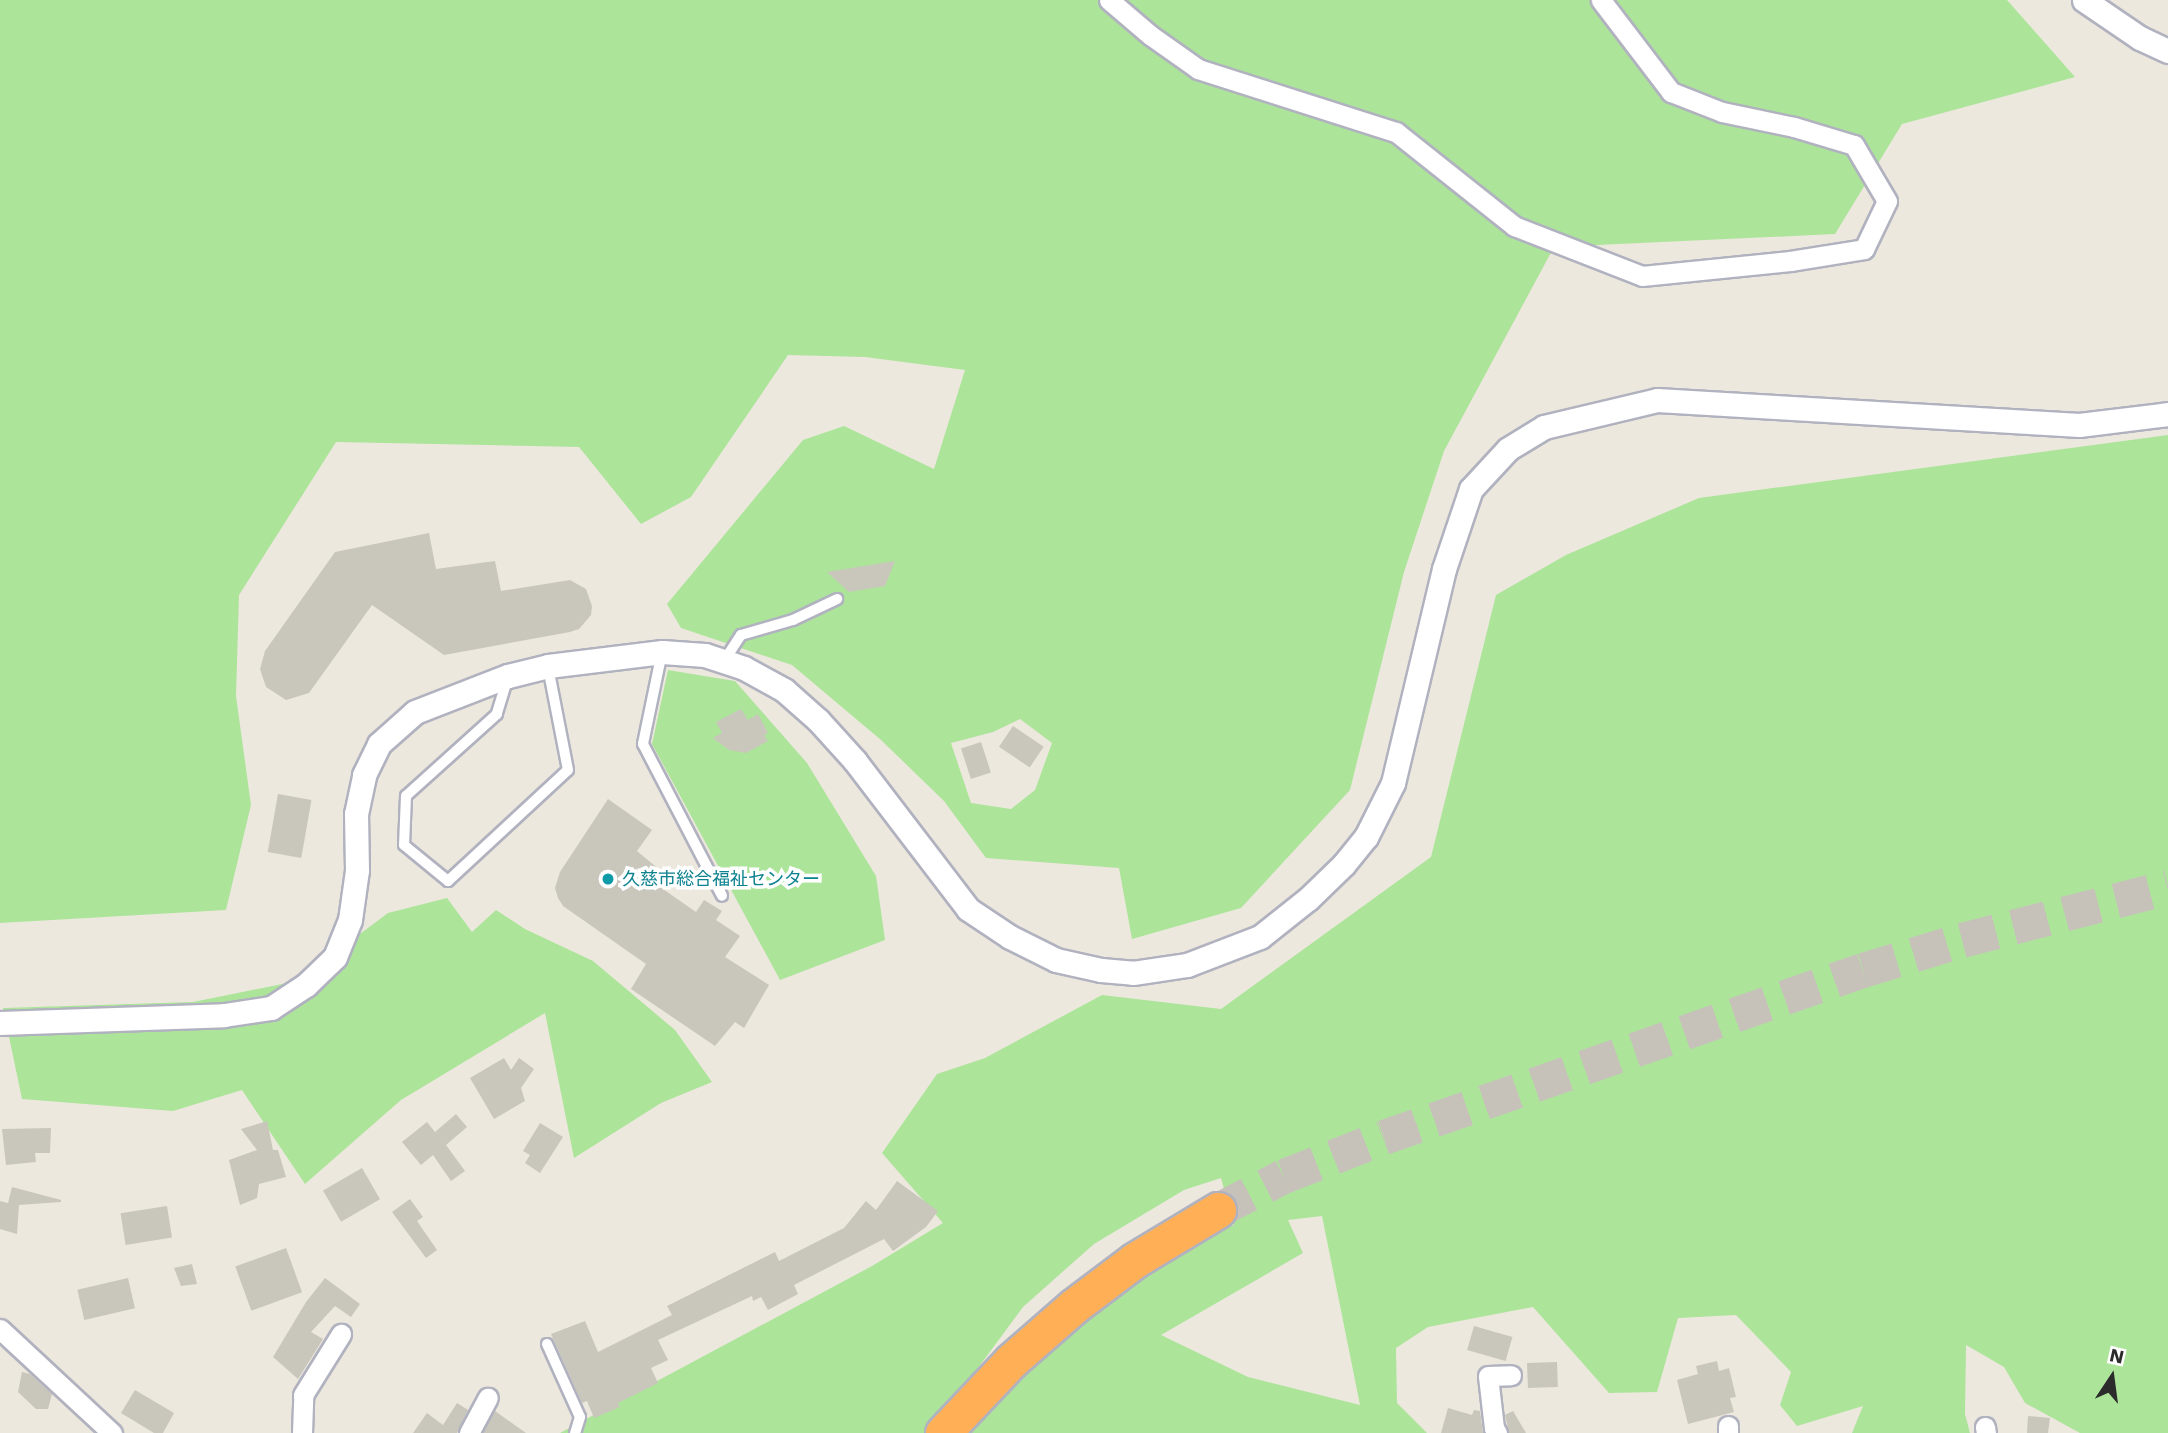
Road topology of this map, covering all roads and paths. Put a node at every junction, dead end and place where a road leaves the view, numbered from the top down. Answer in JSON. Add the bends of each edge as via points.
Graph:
{"nodes":[{"id":1,"x":1109,"y":0,"type":"edge"},
{"id":2,"x":1601,"y":0,"type":"edge"},
{"id":3,"x":2084,"y":0,"type":"edge"},
{"id":4,"x":2168,"y":51,"type":"edge"},
{"id":5,"x":2168,"y":414,"type":"edge"},
{"id":6,"x":837,"y":598,"type":"dead end"},
{"id":7,"x":662,"y":652,"type":"junction"},
{"id":8,"x":724,"y":661,"type":"junction"},
{"id":9,"x":548,"y":666,"type":"junction"},
{"id":10,"x":508,"y":676,"type":"junction"},
{"id":11,"x":722,"y":897,"type":"dead end"},
{"id":12,"x":0,"y":1023,"type":"edge"},
{"id":13,"x":1218,"y":1210,"type":"tunnel mouth"},
{"id":14,"x":0,"y":1329,"type":"edge"},
{"id":15,"x":341,"y":1334,"type":"dead end"},
{"id":16,"x":547,"y":1344,"type":"dead end"},
{"id":17,"x":1511,"y":1375,"type":"dead end"},
{"id":18,"x":488,"y":1398,"type":"dead end"},
{"id":19,"x":112,"y":1433,"type":"edge"},
{"id":20,"x":302,"y":1433,"type":"edge"},
{"id":21,"x":469,"y":1433,"type":"edge"},
{"id":22,"x":575,"y":1433,"type":"edge"},
{"id":23,"x":943,"y":1433,"type":"edge"},
{"id":24,"x":1497,"y":1433,"type":"edge"}],
"edges":[{"from":1,"to":2,"type":"street","via":[[1199,69],[1396,132],[1514,226],[1642,276],[1864,249],[1887,201],[1854,145],[1721,112],[1671,92]]},
{"from":3,"to":4,"type":"street"},
{"from":5,"to":8,"type":"street","via":[[2079,425],[1657,400],[1544,427],[1508,449],[1471,489],[1444,569],[1393,783],[1366,837],[1345,864],[1260,937],[1187,965],[1133,973],[1101,970],[1056,960],[1010,937],[968,909],[818,720],[784,690]]},
{"from":6,"to":8,"type":"lane","via":[[793,620],[741,635]]},
{"from":7,"to":8,"type":"street"},
{"from":7,"to":9,"type":"street"},
{"from":7,"to":11,"type":"lane","via":[[643,744]]},
{"from":9,"to":10,"type":"street"},
{"from":9,"to":10,"type":"lane","via":[[568,770],[448,881],[404,845],[407,796],[497,714]]},
{"from":10,"to":12,"type":"street","via":[[415,712],[379,744],[364,775],[356,814],[357,870],[350,920],[335,957],[306,985],[271,1008],[224,1015]]},
{"from":13,"to":23,"type":"highway","via":[[1135,1259],[1074,1306],[1011,1361]]},
{"from":14,"to":19,"type":"street"},
{"from":15,"to":20,"type":"street","via":[[303,1395]]},
{"from":16,"to":22,"type":"lane","via":[[580,1417]]},
{"from":17,"to":24,"type":"street","via":[[1488,1376]]},
{"from":18,"to":21,"type":"street"}]}
